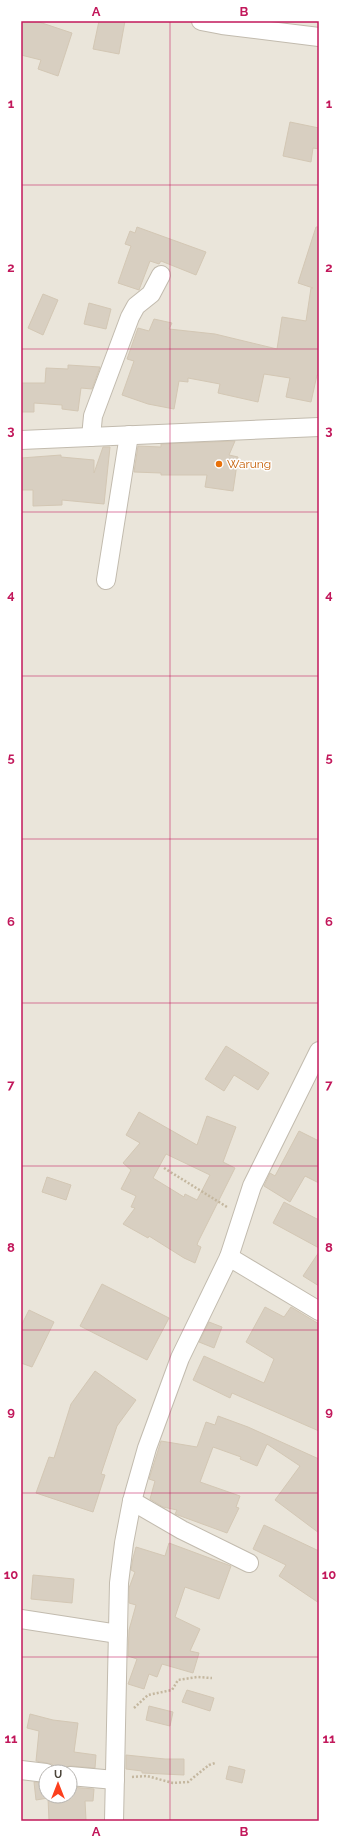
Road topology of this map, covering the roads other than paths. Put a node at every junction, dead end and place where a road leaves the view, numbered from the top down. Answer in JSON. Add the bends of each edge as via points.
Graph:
{"nodes":[{"id":1,"x":201,"y":21,"type":"edge"},
{"id":2,"x":319,"y":37,"type":"edge"},
{"id":3,"x":161,"y":275,"type":"dead end"},
{"id":4,"x":92,"y":427,"type":"junction"},
{"id":5,"x":319,"y":427,"type":"edge"},
{"id":6,"x":129,"y":436,"type":"junction"},
{"id":7,"x":21,"y":440,"type":"edge"},
{"id":8,"x":106,"y":580,"type":"dead end"},
{"id":9,"x":319,"y":1051,"type":"edge"},
{"id":10,"x":229,"y":1257,"type":"junction"},
{"id":11,"x":319,"y":1312,"type":"edge"},
{"id":12,"x":132,"y":1501,"type":"junction"},
{"id":13,"x":249,"y":1563,"type":"dead end"},
{"id":14,"x":21,"y":1619,"type":"edge"},
{"id":15,"x":118,"y":1634,"type":"junction"},
{"id":16,"x":22,"y":1771,"type":"edge"},
{"id":17,"x":38,"y":1772,"type":"edge"},
{"id":18,"x":78,"y":1777,"type":"edge"},
{"id":19,"x":115,"y":1779,"type":"junction"},
{"id":20,"x":114,"y":1821,"type":"edge"}],
"edges":[{"from":1,"to":2,"type":"street"},
{"from":3,"to":4,"type":"street","via":[[151,294],[136,306],[130,317]]},
{"from":4,"to":6,"type":"street"},
{"from":4,"to":7,"type":"street"},
{"from":5,"to":6,"type":"street"},
{"from":6,"to":8,"type":"street"},
{"from":9,"to":10,"type":"street","via":[[252,1186]]},
{"from":10,"to":11,"type":"street"},
{"from":10,"to":12,"type":"street","via":[[180,1358],[147,1448]]},
{"from":12,"to":13,"type":"street","via":[[182,1530]]},
{"from":12,"to":15,"type":"street","via":[[119,1583]]},
{"from":14,"to":15,"type":"street"},
{"from":15,"to":19,"type":"street"},
{"from":16,"to":17,"type":"street"},
{"from":18,"to":19,"type":"street"},
{"from":19,"to":20,"type":"street"}]}
